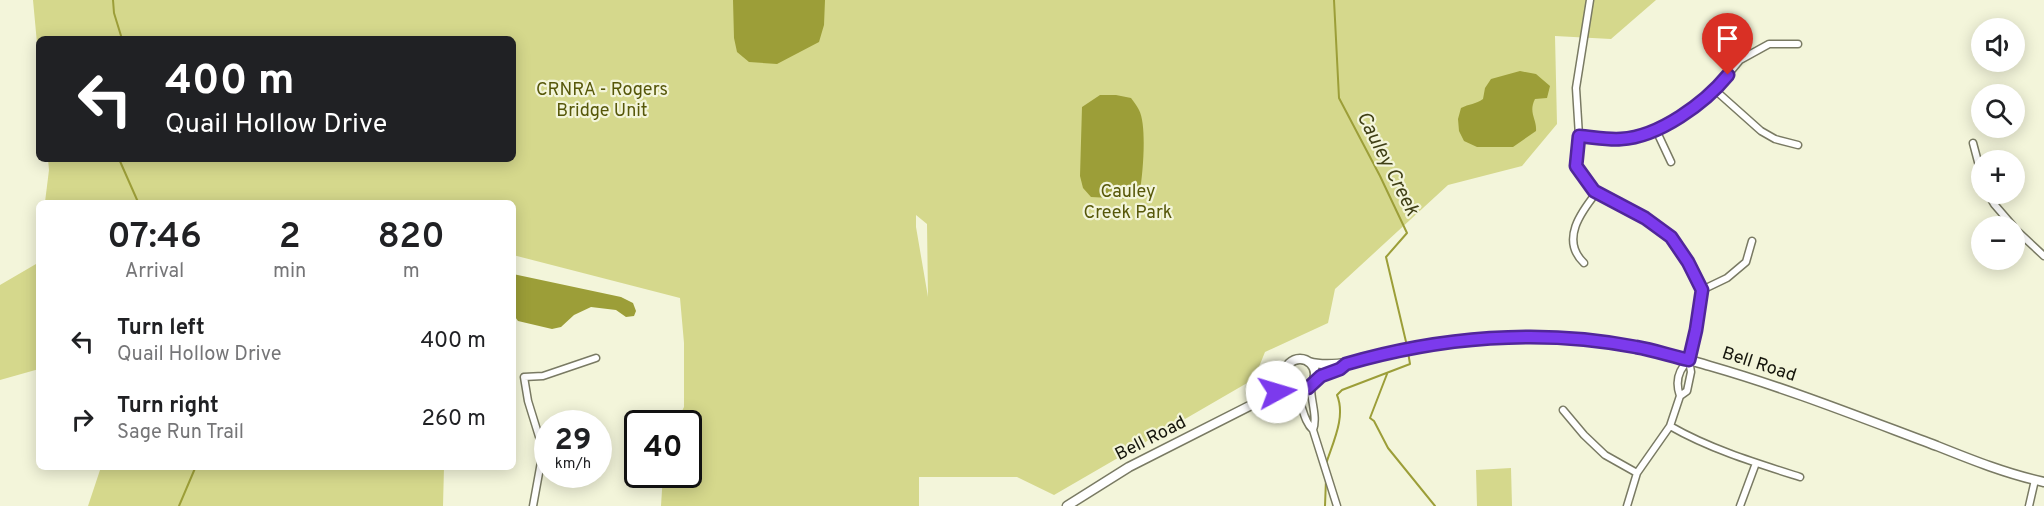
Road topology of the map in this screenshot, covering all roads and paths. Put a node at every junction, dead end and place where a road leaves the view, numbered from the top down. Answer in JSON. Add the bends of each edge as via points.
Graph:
{"nodes":[{"id":1,"x":1590,"y":0,"type":"edge"},
{"id":2,"x":1798,"y":44,"type":"dead end"},
{"id":3,"x":1715,"y":90,"type":"junction"},
{"id":4,"x":1656,"y":130,"type":"junction"},
{"id":5,"x":1579,"y":136,"type":"junction"},
{"id":6,"x":1973,"y":143,"type":"dead end"},
{"id":7,"x":1798,"y":145,"type":"dead end"},
{"id":8,"x":1975,"y":150,"type":"edge"},
{"id":9,"x":1671,"y":162,"type":"dead end"},
{"id":10,"x":1597,"y":192,"type":"junction"},
{"id":11,"x":1994,"y":204,"type":"edge"},
{"id":12,"x":2004,"y":216,"type":"edge"},
{"id":13,"x":2025,"y":238,"type":"edge"},
{"id":14,"x":1752,"y":241,"type":"dead end"},
{"id":15,"x":2044,"y":256,"type":"edge"},
{"id":16,"x":1584,"y":263,"type":"dead end"},
{"id":17,"x":1702,"y":290,"type":"junction"},
{"id":18,"x":596,"y":358,"type":"dead end"},
{"id":19,"x":1689,"y":360,"type":"junction"},
{"id":20,"x":1309,"y":362,"type":"junction"},
{"id":21,"x":1346,"y":364,"type":"junction"},
{"id":22,"x":1284,"y":372,"type":"junction"},
{"id":23,"x":1313,"y":382,"type":"junction"},
{"id":24,"x":1291,"y":387,"type":"junction"},
{"id":25,"x":1680,"y":396,"type":"junction"},
{"id":26,"x":1251,"y":405,"type":"junction"},
{"id":27,"x":1563,"y":410,"type":"dead end"},
{"id":28,"x":1670,"y":426,"type":"junction"},
{"id":29,"x":1313,"y":430,"type":"junction"},
{"id":30,"x":1755,"y":463,"type":"junction"},
{"id":31,"x":1637,"y":473,"type":"junction"},
{"id":32,"x":1800,"y":477,"type":"dead end"},
{"id":33,"x":2040,"y":481,"type":"edge"},
{"id":34,"x":533,"y":506,"type":"edge"},
{"id":35,"x":1067,"y":506,"type":"edge"},
{"id":36,"x":1337,"y":506,"type":"edge"},
{"id":37,"x":1627,"y":506,"type":"edge"},
{"id":38,"x":1740,"y":506,"type":"edge"},
{"id":39,"x":2029,"y":506,"type":"edge"}],
"edges":[{"from":1,"to":5,"type":"street","via":[[1576,88]]},
{"from":2,"to":3,"type":"street","via":[[1769,44],[1740,60]]},
{"from":3,"to":4,"type":"street"},
{"from":3,"to":7,"type":"street","via":[[1761,130],[1775,139]]},
{"from":4,"to":5,"type":"street","via":[[1623,139]]},
{"from":4,"to":9,"type":"street"},
{"from":5,"to":10,"type":"street","via":[[1576,166]]},
{"from":6,"to":8,"type":"street"},
{"from":10,"to":16,"type":"street","via":[[1582,212],[1574,232],[1574,247]]},
{"from":10,"to":17,"type":"street","via":[[1671,237]]},
{"from":11,"to":12,"type":"street"},
{"from":13,"to":15,"type":"street"},
{"from":14,"to":17,"type":"street","via":[[1746,262],[1727,278]]},
{"from":17,"to":19,"type":"street"},
{"from":18,"to":34,"type":"street","via":[[543,376],[524,377],[541,443],[542,462]]},
{"from":19,"to":21,"type":"street","name":"Bell Road","via":[[1591,340],[1538,338],[1440,342]]},
{"from":19,"to":25,"type":"street","via":[[1687,391]]},
{"from":19,"to":25,"type":"street","via":[[1681,368],[1677,386]]},
{"from":19,"to":33,"type":"street","name":"Bell Road","via":[[1757,379]]},
{"from":20,"to":21,"type":"street","name":"Bell Road"},
{"from":20,"to":22,"type":"street","name":"Bell Road","via":[[1293,360]]},
{"from":20,"to":23,"type":"street","via":[[1315,370]]},
{"from":21,"to":23,"type":"street","name":"Bell Road"},
{"from":22,"to":24,"type":"street"},
{"from":22,"to":26,"type":"street","name":"Bell Road"},
{"from":23,"to":24,"type":"street","name":"Bell Road","via":[[1303,389]]},
{"from":23,"to":29,"type":"street"},
{"from":24,"to":26,"type":"street","name":"Bell Road"},
{"from":24,"to":29,"type":"street","via":[[1300,397],[1307,425]]},
{"from":25,"to":28,"type":"street"},
{"from":26,"to":35,"type":"street","name":"Bell Road","via":[[1129,467]]},
{"from":27,"to":31,"type":"street","via":[[1605,455]]},
{"from":28,"to":30,"type":"street"},
{"from":28,"to":31,"type":"street"},
{"from":29,"to":36,"type":"street"},
{"from":30,"to":32,"type":"street"},
{"from":30,"to":38,"type":"street"},
{"from":31,"to":37,"type":"street"},
{"from":33,"to":39,"type":"street"}]}
